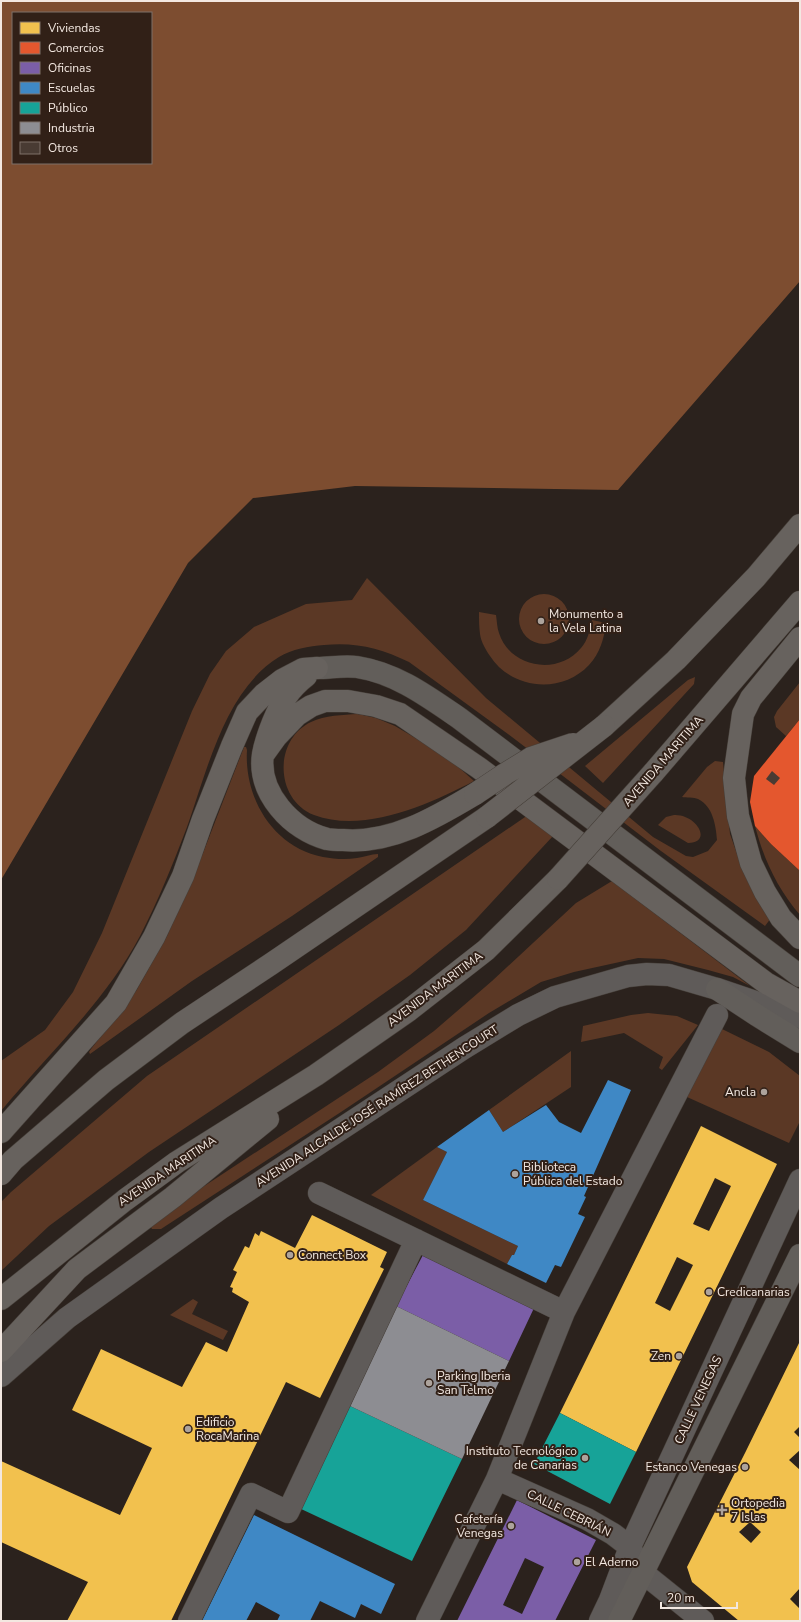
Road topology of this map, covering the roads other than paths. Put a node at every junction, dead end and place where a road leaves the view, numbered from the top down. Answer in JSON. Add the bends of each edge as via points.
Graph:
{"nodes":[{"id":1,"x":800,"y":526,"type":"edge"},
{"id":2,"x":800,"y":602,"type":"edge"},
{"id":3,"x":800,"y":638,"type":"edge"},
{"id":4,"x":317,"y":668,"type":"junction"},
{"id":5,"x":586,"y":740,"type":"junction"},
{"id":6,"x":263,"y":754,"type":"junction"},
{"id":7,"x":800,"y":938,"type":"edge"},
{"id":8,"x":798,"y":975,"type":"edge"},
{"id":9,"x":717,"y":989,"type":"junction"},
{"id":10,"x":800,"y":1002,"type":"edge"},
{"id":11,"x":717,"y":1015,"type":"dead end"},
{"id":12,"x":800,"y":1017,"type":"edge"},
{"id":13,"x":800,"y":1042,"type":"edge"},
{"id":14,"x":316,"y":1075,"type":"junction"},
{"id":15,"x":1,"y":1132,"type":"edge"},
{"id":16,"x":1,"y":1174,"type":"edge"},
{"id":17,"x":800,"y":1180,"type":"edge"},
{"id":18,"x":319,"y":1193,"type":"dead end"},
{"id":19,"x":416,"y":1240,"type":"junction"},
{"id":20,"x":800,"y":1255,"type":"edge"},
{"id":21,"x":1,"y":1299,"type":"edge"},
{"id":22,"x":564,"y":1312,"type":"junction"},
{"id":23,"x":1,"y":1351,"type":"edge"},
{"id":24,"x":1,"y":1376,"type":"edge"},
{"id":25,"x":497,"y":1479,"type":"junction"},
{"id":26,"x":630,"y":1547,"type":"junction"},
{"id":27,"x":642,"y":1572,"type":"junction"},
{"id":28,"x":189,"y":1621,"type":"edge"},
{"id":29,"x":427,"y":1621,"type":"edge"},
{"id":30,"x":600,"y":1621,"type":"edge"},
{"id":31,"x":619,"y":1621,"type":"edge"},
{"id":32,"x":703,"y":1621,"type":"edge"}],
"edges":[{"from":1,"to":5,"type":"highway","bridge":true,"via":[[681,654]]},
{"from":2,"to":14,"type":"highway","name":"AVENIDA MARITIMA","bridge":true,"via":[[558,879],[486,950],[408,1011]]},
{"from":3,"to":7,"type":"highway","via":[[751,698],[743,714],[734,778],[738,816],[751,863],[781,918]]},
{"from":4,"to":6,"type":"highway","via":[[287,694],[279,706]]},
{"from":4,"to":8,"type":"street","via":[[356,667],[387,674],[419,691],[459,718]]},
{"from":4,"to":15,"type":"highway","via":[[303,669],[282,680],[247,712],[214,790],[183,876],[154,937],[116,1003]]},
{"from":5,"to":6,"type":"highway","bridge":true,"via":[[531,758],[475,794],[422,823],[386,837],[356,841],[327,839],[305,829],[285,815],[265,780]]},
{"from":5,"to":16,"type":"highway","bridge":true,"via":[[487,817],[182,1023],[106,1080]]},
{"from":6,"to":10,"type":"highway","via":[[297,715],[325,701],[348,701],[400,714],[479,768],[766,983]]},
{"from":9,"to":12,"type":"street","name":"AVENIDA ALCALDE JOSÉ RAMÍREZ BETHENCOURT"},
{"from":9,"to":13,"type":"street"},
{"from":9,"to":24,"type":"street","name":"AVENIDA ALCALDE JOSÉ RAMÍREZ BETHENCOURT","via":[[669,975],[628,976],[555,997],[518,1015],[221,1208],[67,1318]]},
{"from":11,"to":22,"type":"street"},
{"from":14,"to":21,"type":"highway","name":"AVENIDA MARITIMA","via":[[177,1162]]},
{"from":14,"to":23,"type":"highway","via":[[203,1172],[77,1269]]},
{"from":17,"to":26,"type":"street","name":"CALLE VENEGAS"},
{"from":18,"to":19,"type":"street"},
{"from":19,"to":22,"type":"street"},
{"from":19,"to":28,"type":"street","via":[[288,1512],[252,1494]]},
{"from":20,"to":27,"type":"street"},
{"from":22,"to":25,"type":"street"},
{"from":25,"to":26,"type":"street","name":"CALLE CEBRIÁN","via":[[587,1519]]},
{"from":25,"to":29,"type":"street"},
{"from":26,"to":27,"type":"street","name":"CALLE CEBRIÁN"},
{"from":26,"to":30,"type":"street","name":"CALLE VENEGAS"},
{"from":27,"to":31,"type":"street"},
{"from":27,"to":32,"type":"street","name":"CALLE CEBRIÁN"}]}
